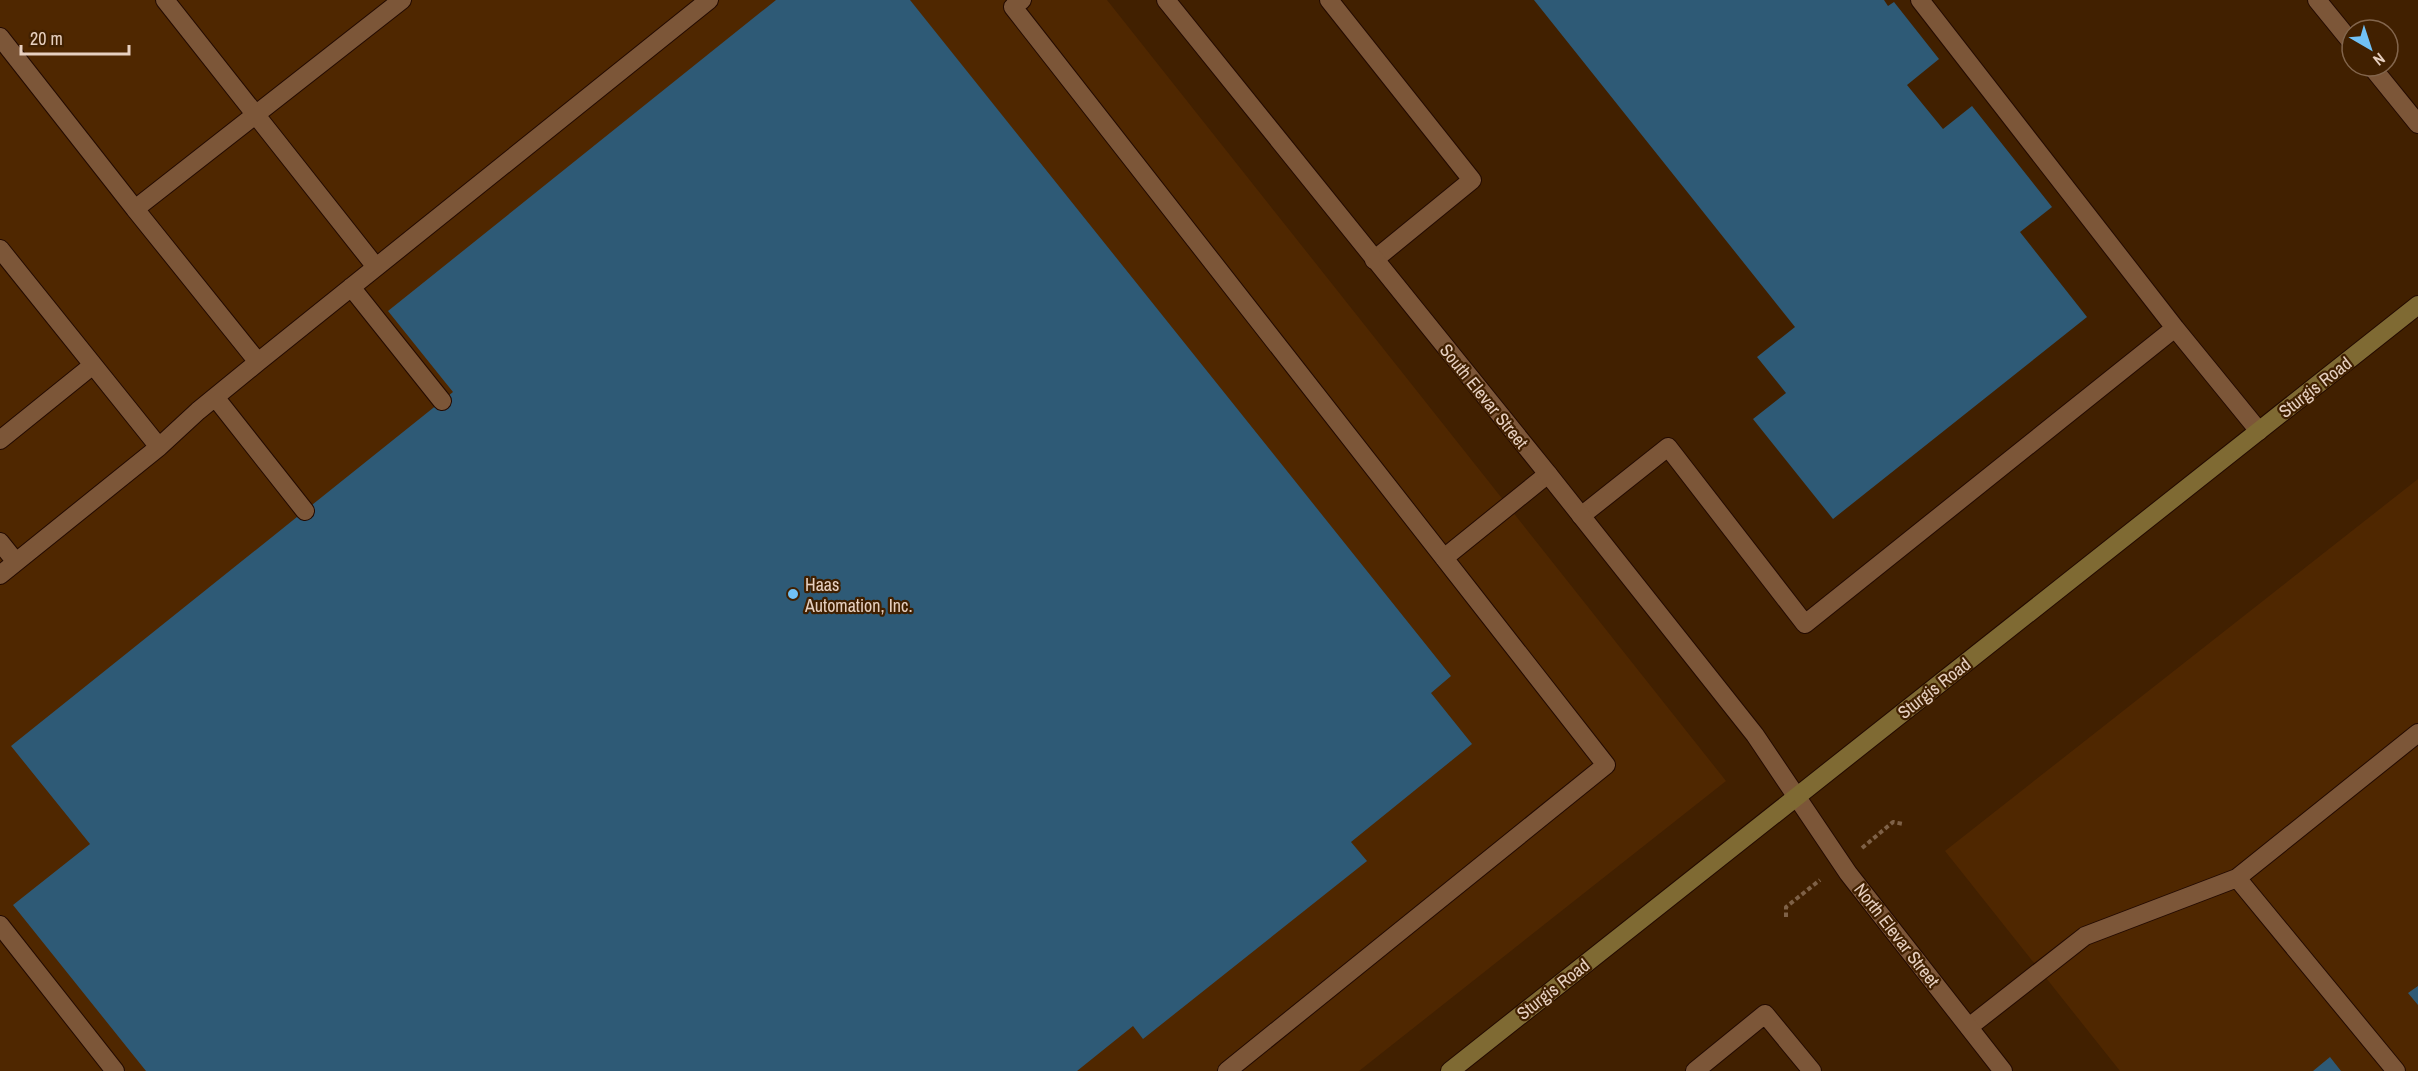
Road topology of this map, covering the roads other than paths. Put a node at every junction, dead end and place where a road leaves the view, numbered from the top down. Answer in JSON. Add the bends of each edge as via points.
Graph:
{"nodes":[{"id":1,"x":165,"y":0,"type":"edge"},
{"id":2,"x":402,"y":0,"type":"edge"},
{"id":3,"x":709,"y":0,"type":"edge"},
{"id":4,"x":1022,"y":0,"type":"edge"},
{"id":5,"x":1166,"y":0,"type":"edge"},
{"id":6,"x":1329,"y":0,"type":"edge"},
{"id":7,"x":1920,"y":0,"type":"edge"},
{"id":8,"x":2317,"y":0,"type":"edge"},
{"id":9,"x":2340,"y":28,"type":"edge"},
{"id":10,"x":0,"y":37,"type":"edge"},
{"id":11,"x":2381,"y":78,"type":"edge"},
{"id":12,"x":254,"y":115,"type":"junction"},
{"id":13,"x":2418,"y":124,"type":"edge"},
{"id":14,"x":135,"y":209,"type":"junction"},
{"id":15,"x":0,"y":249,"type":"edge"},
{"id":16,"x":1374,"y":260,"type":"junction"},
{"id":17,"x":376,"y":267,"type":"junction"},
{"id":18,"x":351,"y":287,"type":"junction"},
{"id":19,"x":2418,"y":305,"type":"edge"},
{"id":20,"x":2175,"y":328,"type":"junction"},
{"id":21,"x":258,"y":362,"type":"junction"},
{"id":22,"x":93,"y":365,"type":"junction"},
{"id":23,"x":215,"y":397,"type":"junction"},
{"id":24,"x":442,"y":401,"type":"dead end"},
{"id":25,"x":2259,"y":431,"type":"junction"},
{"id":26,"x":2,"y":434,"type":"edge"},
{"id":27,"x":159,"y":447,"type":"junction"},
{"id":28,"x":1548,"y":474,"type":"junction"},
{"id":29,"x":305,"y":511,"type":"dead end"},
{"id":30,"x":1581,"y":516,"type":"junction"},
{"id":31,"x":0,"y":542,"type":"edge"},
{"id":32,"x":1444,"y":558,"type":"junction"},
{"id":33,"x":16,"y":562,"type":"junction"},
{"id":34,"x":0,"y":575,"type":"edge"},
{"id":35,"x":2418,"y":734,"type":"edge"},
{"id":36,"x":1796,"y":796,"type":"junction"},
{"id":37,"x":2237,"y":878,"type":"junction"},
{"id":38,"x":0,"y":925,"type":"edge"},
{"id":39,"x":1969,"y":1027,"type":"junction"},
{"id":40,"x":115,"y":1071,"type":"edge"},
{"id":41,"x":1227,"y":1071,"type":"edge"},
{"id":42,"x":1450,"y":1071,"type":"edge"},
{"id":43,"x":1695,"y":1071,"type":"edge"},
{"id":44,"x":1812,"y":1071,"type":"edge"},
{"id":45,"x":2003,"y":1071,"type":"edge"},
{"id":46,"x":2396,"y":1071,"type":"edge"}],
"edges":[{"from":1,"to":12,"type":"street"},
{"from":2,"to":12,"type":"street"},
{"from":3,"to":17,"type":"street"},
{"from":4,"to":32,"type":"street","via":[[1013,7]]},
{"from":5,"to":16,"type":"street","name":"South Elevar Street"},
{"from":6,"to":16,"type":"street","via":[[1472,180]]},
{"from":7,"to":20,"type":"street"},
{"from":8,"to":9,"type":"street"},
{"from":10,"to":14,"type":"street"},
{"from":11,"to":13,"type":"street"},
{"from":12,"to":14,"type":"street"},
{"from":12,"to":17,"type":"street"},
{"from":14,"to":21,"type":"street"},
{"from":15,"to":22,"type":"street"},
{"from":16,"to":28,"type":"street","name":"South Elevar Street"},
{"from":17,"to":18,"type":"street"},
{"from":18,"to":21,"type":"street"},
{"from":18,"to":24,"type":"street"},
{"from":19,"to":25,"type":"street","name":"Sturgis Road"},
{"from":20,"to":25,"type":"street"},
{"from":20,"to":30,"type":"street","via":[[1805,624],[1668,447]]},
{"from":21,"to":23,"type":"street"},
{"from":22,"to":26,"type":"street"},
{"from":22,"to":27,"type":"street"},
{"from":23,"to":27,"type":"street"},
{"from":23,"to":29,"type":"street"},
{"from":25,"to":36,"type":"street","name":"Sturgis Road"},
{"from":27,"to":33,"type":"street"},
{"from":28,"to":30,"type":"street","name":"South Elevar Street"},
{"from":28,"to":32,"type":"street"},
{"from":30,"to":36,"type":"street","name":"South Elevar Street","via":[[1755,735]]},
{"from":31,"to":33,"type":"street"},
{"from":32,"to":41,"type":"street","via":[[1606,765]]},
{"from":33,"to":34,"type":"street"},
{"from":35,"to":37,"type":"street"},
{"from":36,"to":39,"type":"street","name":"North Elevar Street","via":[[1848,873]]},
{"from":36,"to":42,"type":"street","name":"Sturgis Road"},
{"from":37,"to":39,"type":"street","via":[[2085,936]]},
{"from":37,"to":46,"type":"street"},
{"from":38,"to":40,"type":"street"},
{"from":39,"to":45,"type":"street","name":"North Elevar Street"},
{"from":43,"to":44,"type":"street","via":[[1765,1014]]}]}
